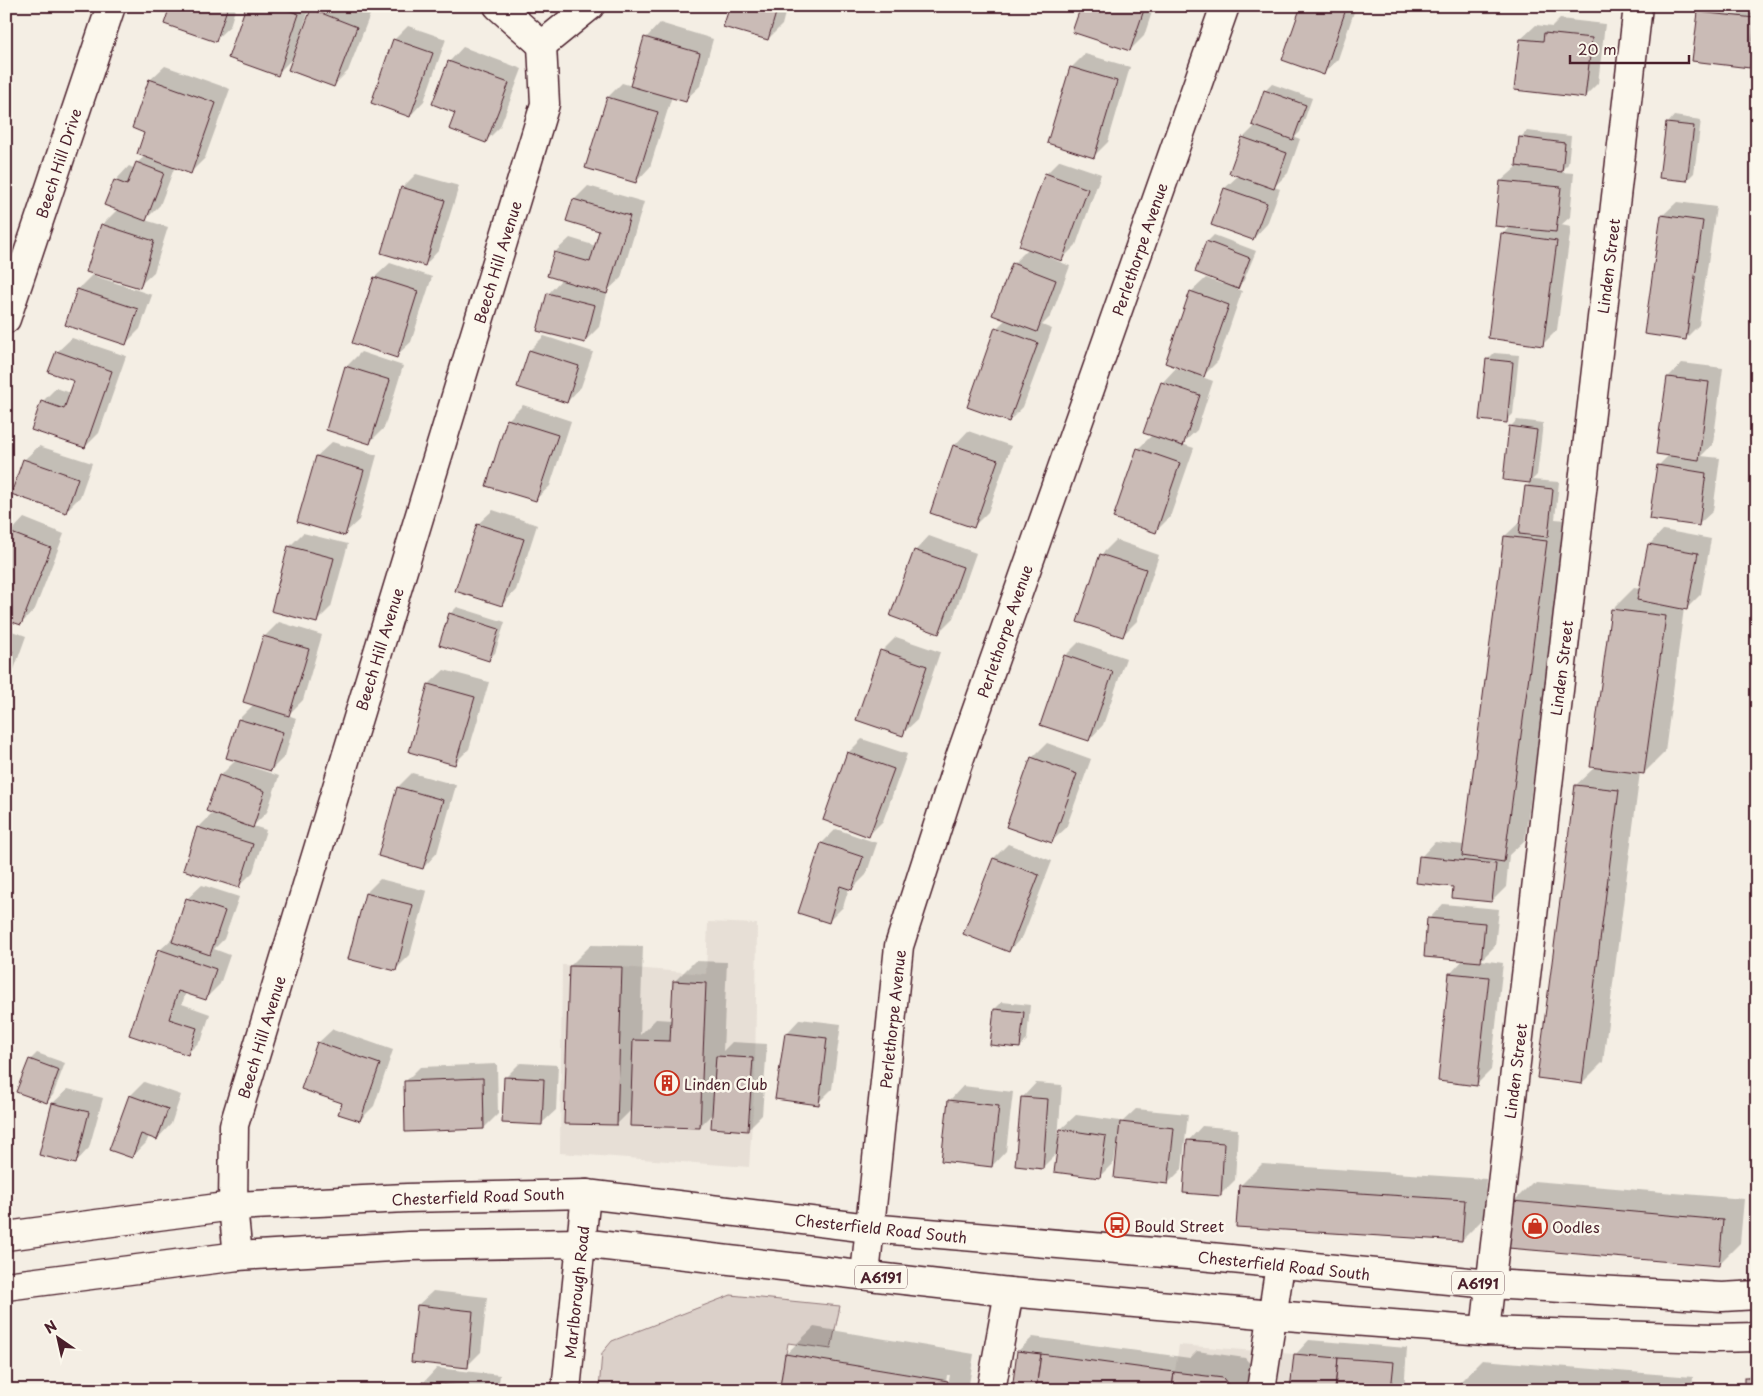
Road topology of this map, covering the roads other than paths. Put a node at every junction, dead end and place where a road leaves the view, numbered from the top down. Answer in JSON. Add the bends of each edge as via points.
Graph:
{"nodes":[{"id":1,"x":111,"y":6,"type":"edge"},
{"id":2,"x":498,"y":6,"type":"edge"},
{"id":3,"x":590,"y":6,"type":"edge"},
{"id":4,"x":1224,"y":6,"type":"edge"},
{"id":5,"x":1638,"y":6,"type":"edge"},
{"id":6,"x":542,"y":45,"type":"junction"},
{"id":7,"x":6,"y":319,"type":"edge"},
{"id":8,"x":586,"y":1194,"type":"junction"},
{"id":9,"x":233,"y":1206,"type":"junction"},
{"id":10,"x":869,"y":1228,"type":"junction"},
{"id":11,"x":6,"y":1236,"type":"edge"},
{"id":12,"x":580,"y":1243,"type":"junction"},
{"id":13,"x":238,"y":1256,"type":"junction"},
{"id":14,"x":1280,"y":1265,"type":"junction"},
{"id":15,"x":865,"y":1275,"type":"junction"},
{"id":16,"x":1490,"y":1284,"type":"junction"},
{"id":17,"x":6,"y":1286,"type":"edge"},
{"id":18,"x":1008,"y":1292,"type":"junction"},
{"id":19,"x":1757,"y":1295,"type":"edge"},
{"id":20,"x":1273,"y":1315,"type":"junction"},
{"id":21,"x":1485,"y":1330,"type":"junction"},
{"id":22,"x":1757,"y":1337,"type":"edge"},
{"id":23,"x":566,"y":1390,"type":"edge"},
{"id":24,"x":991,"y":1390,"type":"edge"},
{"id":25,"x":1261,"y":1390,"type":"edge"}],
"edges":[{"from":1,"to":7,"type":"street","name":"Beech Hill Drive"},
{"from":2,"to":6,"type":"street"},
{"from":3,"to":6,"type":"street"},
{"from":4,"to":10,"type":"street","name":"Perlethorpe Avenue","via":[[956,766],[899,946]]},
{"from":5,"to":16,"type":"street","name":"Linden Street"},
{"from":6,"to":9,"type":"street","name":"Beech Hill Avenue","via":[[545,104],[234,1125]]},
{"from":8,"to":9,"type":"street","name":"Chesterfield Road South","number":"A6191"},
{"from":8,"to":10,"type":"street","name":"Chesterfield Road South","number":"A6191"},
{"from":8,"to":12,"type":"street","name":"Marlborough Road"},
{"from":9,"to":11,"type":"street","name":"Chesterfield Road South","number":"A6191"},
{"from":9,"to":13,"type":"street","name":"Beech Hill Avenue"},
{"from":10,"to":14,"type":"street","name":"Chesterfield Road South","number":"A6191"},
{"from":10,"to":15,"type":"street","name":"Perlethorpe Avenue"},
{"from":12,"to":13,"type":"street","number":"A6191","via":[[409,1246]]},
{"from":12,"to":15,"type":"street","number":"A6191"},
{"from":12,"to":23,"type":"street","name":"Marlborough Road"},
{"from":13,"to":17,"type":"street","number":"A6191"},
{"from":14,"to":16,"type":"street","name":"Chesterfield Road South","number":"A6191"},
{"from":14,"to":20,"type":"street"},
{"from":15,"to":18,"type":"street","number":"A6191"},
{"from":16,"to":19,"type":"street","name":"Chesterfield Road South","number":"A6191","via":[[1722,1297]]},
{"from":16,"to":21,"type":"street","name":"Linden Street"},
{"from":18,"to":20,"type":"street","number":"A6191"},
{"from":18,"to":24,"type":"street"},
{"from":20,"to":21,"type":"street","number":"A6191"},
{"from":20,"to":25,"type":"street"},
{"from":21,"to":22,"type":"street","number":"A6191"}]}
